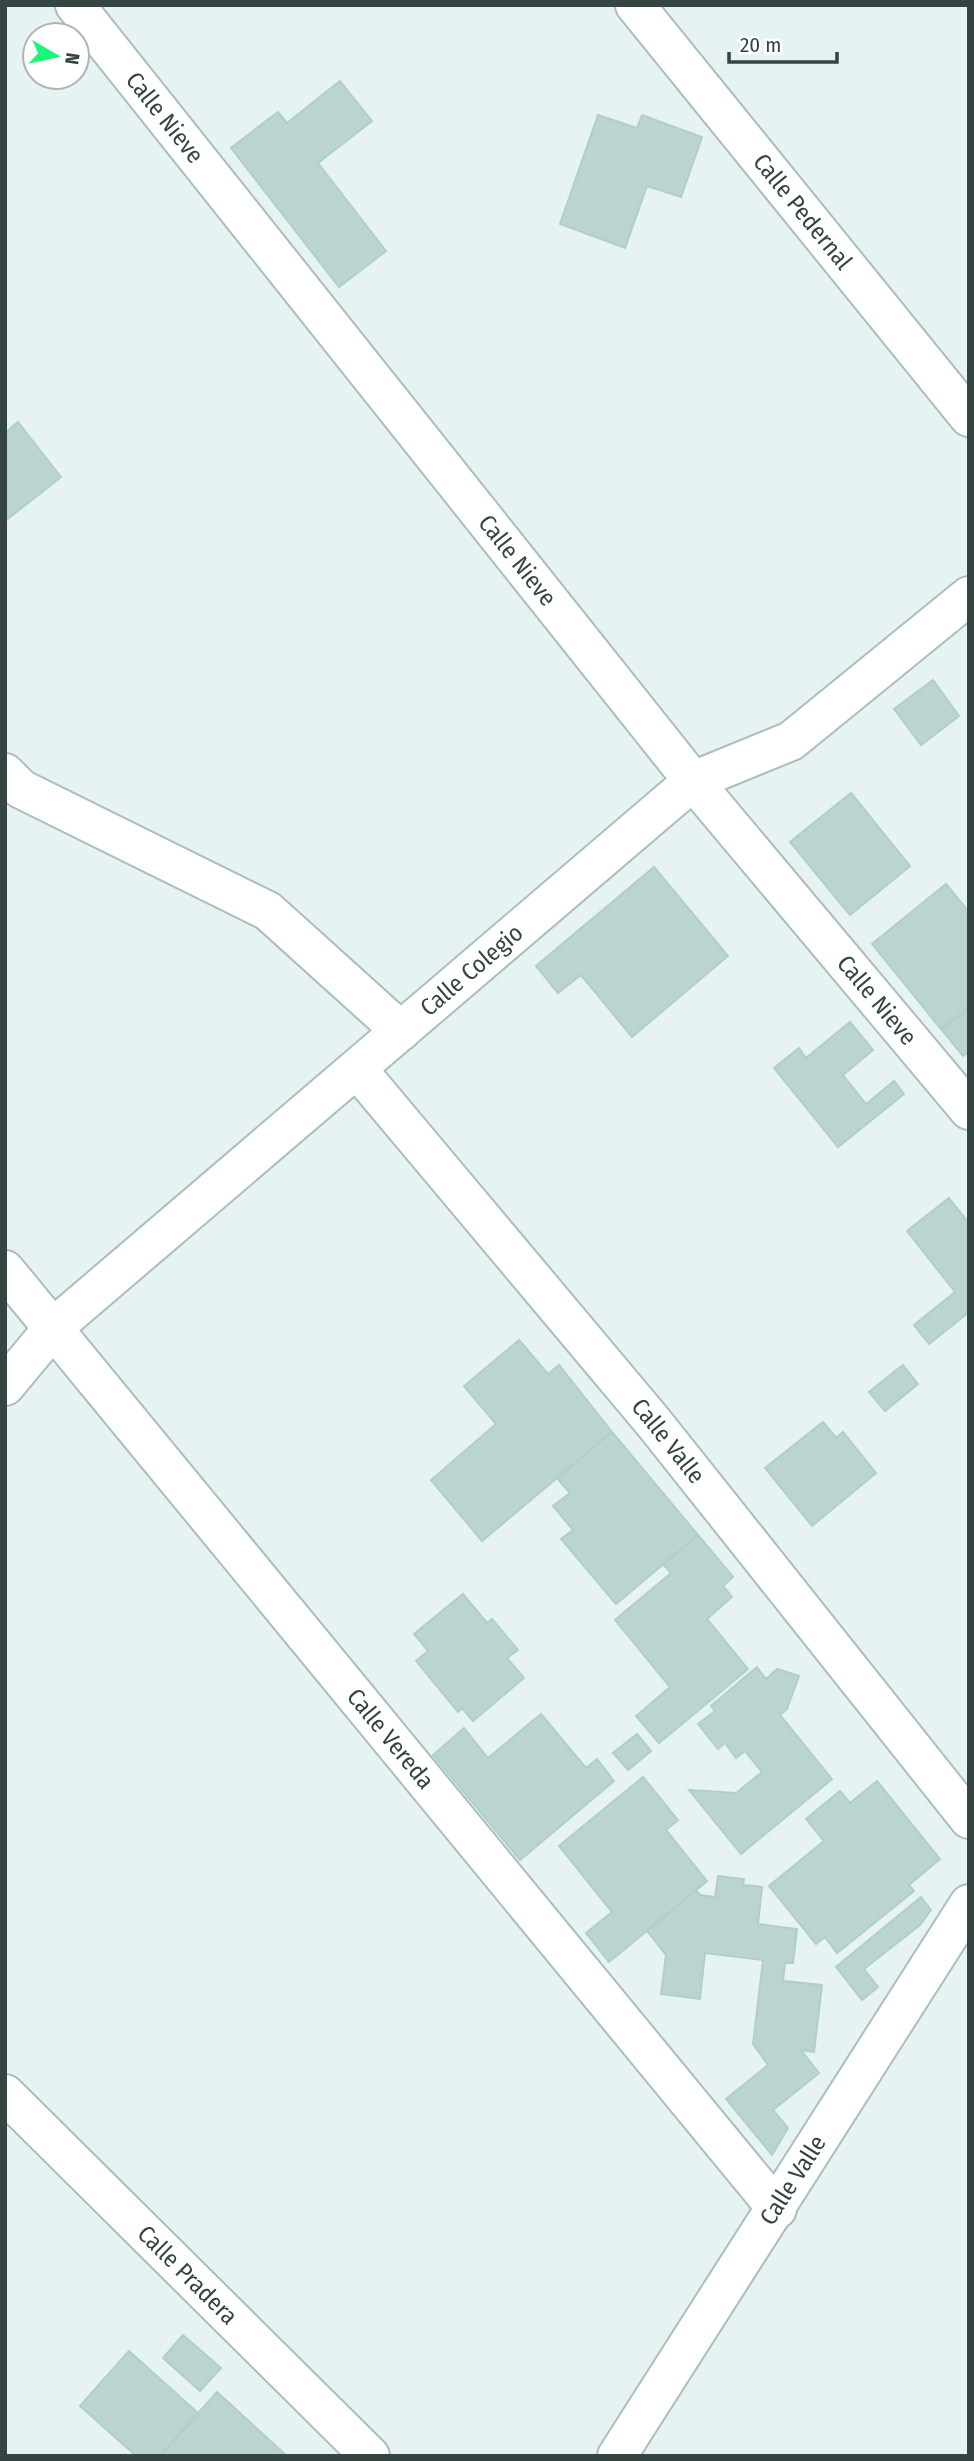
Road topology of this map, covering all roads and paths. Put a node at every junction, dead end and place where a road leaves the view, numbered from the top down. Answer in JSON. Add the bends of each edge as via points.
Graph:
{"nodes":[{"id":1,"x":75,"y":5,"type":"edge"},
{"id":2,"x":635,"y":5,"type":"edge"},
{"id":3,"x":969,"y":417,"type":"edge"},
{"id":4,"x":969,"y":596,"type":"edge"},
{"id":5,"x":5,"y":773,"type":"edge"},
{"id":6,"x":693,"y":782,"type":"junction"},
{"id":7,"x":401,"y":1031,"type":"junction"},
{"id":8,"x":357,"y":1069,"type":"junction"},
{"id":9,"x":969,"y":1110,"type":"edge"},
{"id":10,"x":5,"y":1270,"type":"edge"},
{"id":11,"x":54,"y":1327,"type":"junction"},
{"id":12,"x":5,"y":1386,"type":"edge"},
{"id":13,"x":969,"y":1819,"type":"edge"},
{"id":14,"x":969,"y":1904,"type":"edge"},
{"id":15,"x":5,"y":2094,"type":"edge"},
{"id":16,"x":777,"y":2209,"type":"junction"},
{"id":17,"x":370,"y":2456,"type":"edge"},
{"id":18,"x":617,"y":2456,"type":"edge"}],
"edges":[{"from":1,"to":6,"type":"street","name":"Calle Nieve"},
{"from":2,"to":3,"type":"street","name":"Calle Pedernal"},
{"from":4,"to":6,"type":"street","name":"Calle Colegio","via":[[791,741]]},
{"from":5,"to":7,"type":"street","via":[[21,789],[268,911]]},
{"from":6,"to":7,"type":"street","name":"Calle Colegio"},
{"from":6,"to":9,"type":"street","name":"Calle Nieve"},
{"from":7,"to":8,"type":"street","name":"Calle Colegio"},
{"from":8,"to":11,"type":"street","name":"Calle Colegio"},
{"from":8,"to":13,"type":"street","name":"Calle Valle","via":[[654,1423]]},
{"from":10,"to":11,"type":"street","name":"Calle Vereda"},
{"from":11,"to":12,"type":"street","name":"Calle Colegio"},
{"from":11,"to":16,"type":"street","name":"Calle Vereda"},
{"from":14,"to":16,"type":"street","name":"Calle Valle"},
{"from":15,"to":17,"type":"street","name":"Calle Pradera"},
{"from":16,"to":18,"type":"street","name":"Calle Valle"}]}
